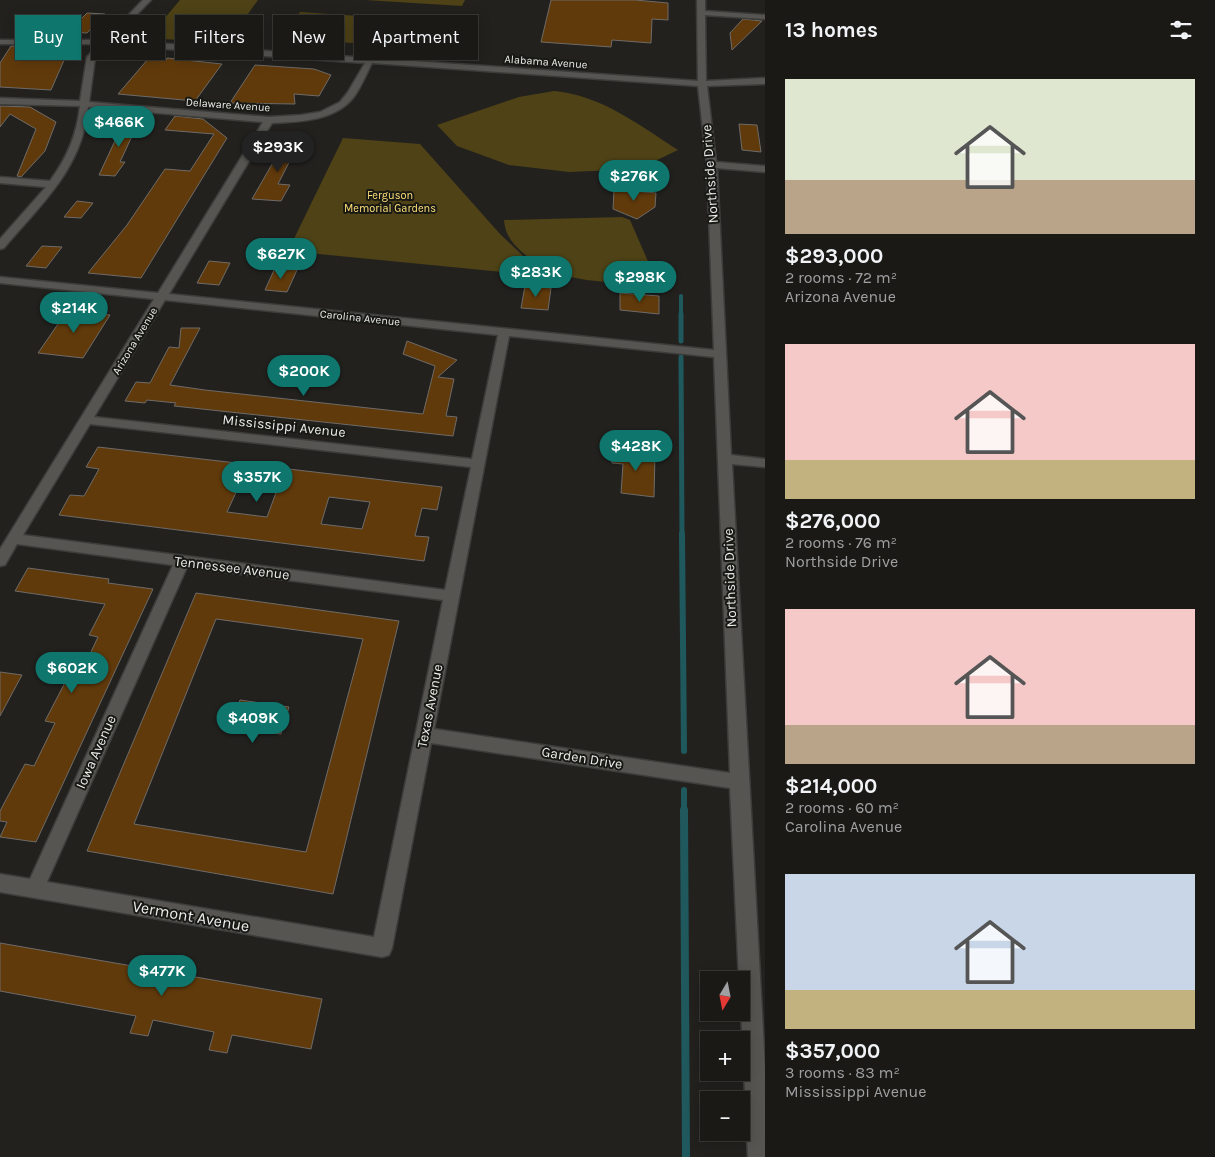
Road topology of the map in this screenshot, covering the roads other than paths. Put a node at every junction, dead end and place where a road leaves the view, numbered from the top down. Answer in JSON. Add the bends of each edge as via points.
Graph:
{"nodes":[{"id":1,"x":147,"y":0,"type":"edge"},
{"id":2,"x":701,"y":6,"type":"edge"},
{"id":3,"x":132,"y":15,"type":"edge"},
{"id":4,"x":765,"y":17,"type":"edge"},
{"id":5,"x":0,"y":42,"type":"edge"},
{"id":6,"x":91,"y":42,"type":"edge"},
{"id":7,"x":165,"y":47,"type":"edge"},
{"id":8,"x":91,"y":57,"type":"edge"},
{"id":9,"x":368,"y":62,"type":"junction"},
{"id":10,"x":765,"y":81,"type":"edge"},
{"id":11,"x":702,"y":84,"type":"junction"},
{"id":12,"x":0,"y":101,"type":"edge"},
{"id":13,"x":84,"y":104,"type":"junction"},
{"id":14,"x":269,"y":120,"type":"junction"},
{"id":15,"x":712,"y":164,"type":"junction"},
{"id":16,"x":765,"y":169,"type":"edge"},
{"id":17,"x":0,"y":180,"type":"edge"},
{"id":18,"x":51,"y":184,"type":"junction"},
{"id":19,"x":0,"y":246,"type":"edge"},
{"id":20,"x":0,"y":280,"type":"edge"},
{"id":21,"x":161,"y":298,"type":"junction"},
{"id":22,"x":504,"y":333,"type":"junction"},
{"id":23,"x":719,"y":354,"type":"junction"},
{"id":24,"x":87,"y":420,"type":"junction"},
{"id":25,"x":725,"y":458,"type":"junction"},
{"id":26,"x":765,"y":463,"type":"edge"},
{"id":27,"x":478,"y":464,"type":"junction"},
{"id":28,"x":14,"y":539,"type":"junction"},
{"id":29,"x":0,"y":561,"type":"edge"},
{"id":30,"x":182,"y":561,"type":"junction"},
{"id":31,"x":451,"y":596,"type":"junction"},
{"id":32,"x":425,"y":735,"type":"junction"},
{"id":33,"x":739,"y":782,"type":"junction"},
{"id":34,"x":0,"y":883,"type":"edge"},
{"id":35,"x":35,"y":889,"type":"junction"},
{"id":36,"x":382,"y":948,"type":"joint"},
{"id":37,"x":759,"y":1157,"type":"edge"}],
"edges":[{"from":1,"to":3,"type":"street"},
{"from":2,"to":4,"type":"street"},
{"from":2,"to":11,"type":"street","name":"Northside Drive"},
{"from":5,"to":6,"type":"street","name":"Alabama Avenue"},
{"from":7,"to":9,"type":"street","name":"Alabama Avenue"},
{"from":8,"to":13,"type":"street"},
{"from":9,"to":11,"type":"street","name":"Alabama Avenue"},
{"from":9,"to":14,"type":"street","name":"Delaware Avenue","via":[[350,96],[333,108],[308,116]]},
{"from":10,"to":11,"type":"street","name":"Alabama Avenue"},
{"from":11,"to":15,"type":"street","name":"Northside Drive"},
{"from":12,"to":13,"type":"street","name":"Delaware Avenue"},
{"from":13,"to":14,"type":"street","name":"Delaware Avenue"},
{"from":13,"to":18,"type":"street","via":[[80,134],[70,160]]},
{"from":14,"to":21,"type":"street","name":"Arizona Avenue"},
{"from":15,"to":16,"type":"street"},
{"from":15,"to":23,"type":"street","name":"Northside Drive"},
{"from":17,"to":18,"type":"street"},
{"from":18,"to":19,"type":"street"},
{"from":20,"to":21,"type":"street","name":"Carolina Avenue"},
{"from":21,"to":22,"type":"street","name":"Carolina Avenue"},
{"from":21,"to":24,"type":"street","name":"Arizona Avenue"},
{"from":22,"to":23,"type":"street","name":"Carolina Avenue"},
{"from":22,"to":27,"type":"street","name":"Texas Avenue"},
{"from":23,"to":25,"type":"street","name":"Northside Drive"},
{"from":24,"to":27,"type":"street","name":"Mississippi Avenue"},
{"from":24,"to":28,"type":"street","name":"Arizona Avenue"},
{"from":25,"to":26,"type":"street"},
{"from":25,"to":33,"type":"street","name":"Northside Drive"},
{"from":27,"to":31,"type":"street","name":"Texas Avenue"},
{"from":28,"to":29,"type":"street","name":"Arizona Avenue"},
{"from":28,"to":30,"type":"street","name":"Tennessee Avenue"},
{"from":30,"to":31,"type":"street","name":"Tennessee Avenue"},
{"from":30,"to":35,"type":"street","name":"Iowa Avenue"},
{"from":31,"to":32,"type":"street","name":"Texas Avenue"},
{"from":32,"to":33,"type":"street","name":"Garden Drive"},
{"from":32,"to":36,"type":"street","name":"Texas Avenue"},
{"from":33,"to":37,"type":"street","name":"Northside Drive"},
{"from":34,"to":35,"type":"street","name":"Vermont Avenue"},
{"from":35,"to":36,"type":"street","name":"Vermont Avenue"}]}
